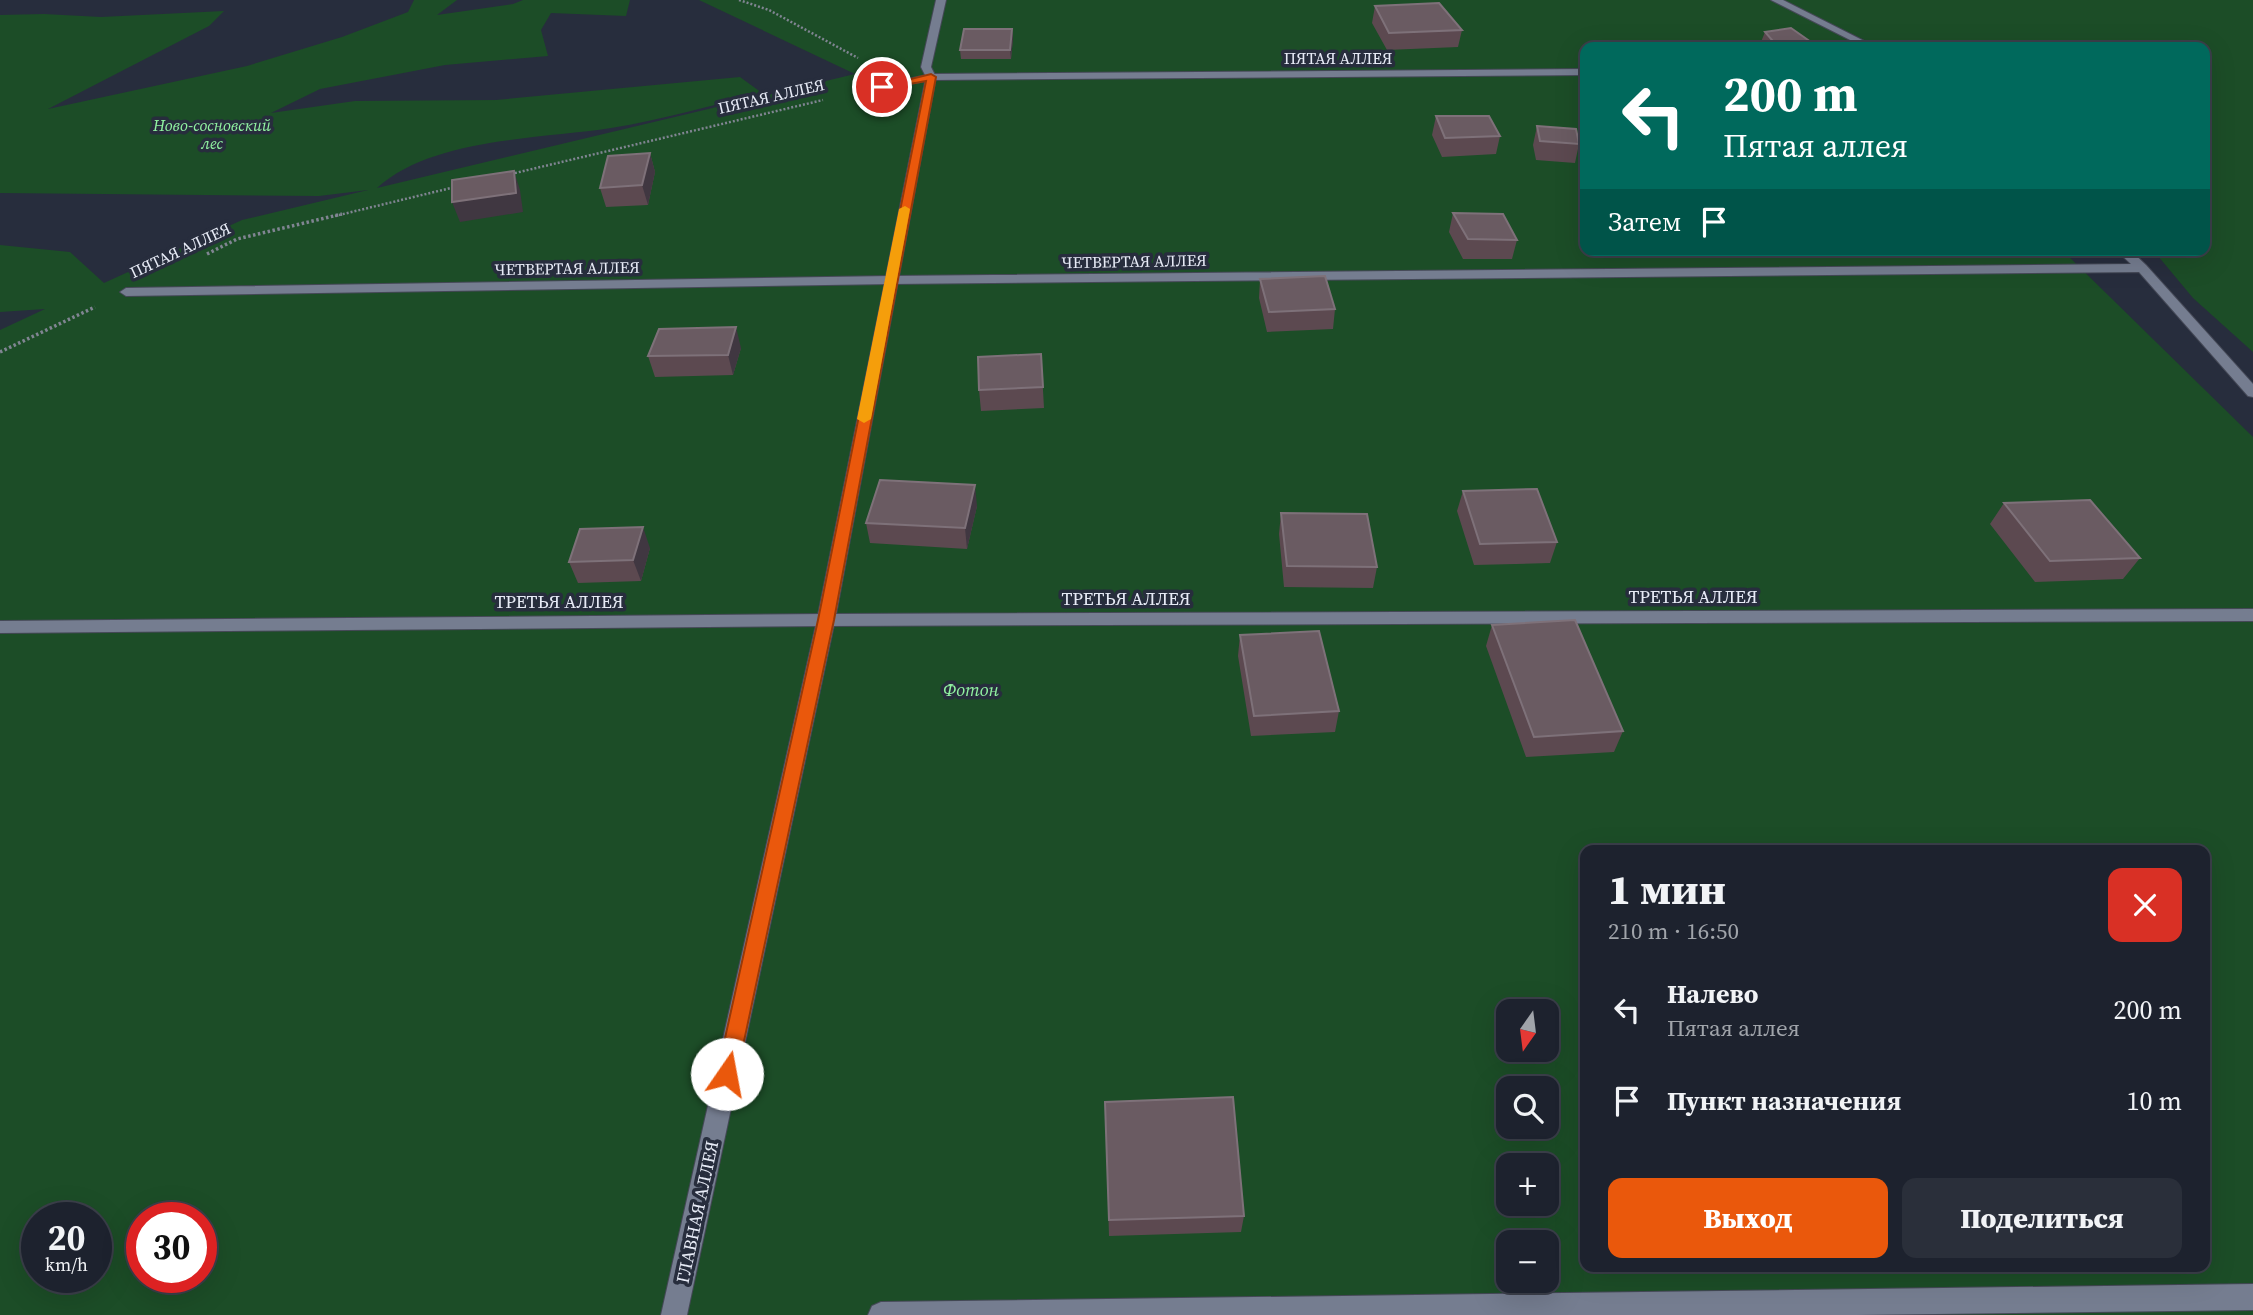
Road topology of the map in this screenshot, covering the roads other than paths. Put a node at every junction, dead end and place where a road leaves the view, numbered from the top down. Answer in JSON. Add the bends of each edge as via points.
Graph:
{"nodes":[{"id":1,"x":941,"y":0,"type":"edge"},
{"id":2,"x":1776,"y":0,"type":"edge"},
{"id":3,"x":1861,"y":42,"type":"edge"},
{"id":4,"x":929,"y":72,"type":"junction"},
{"id":5,"x":1580,"y":72,"type":"edge"},
{"id":6,"x":858,"y":91,"type":"road end"},
{"id":7,"x":2129,"y":256,"type":"edge"},
{"id":8,"x":2142,"y":268,"type":"junction"},
{"id":9,"x":890,"y":281,"type":"junction"},
{"id":10,"x":125,"y":292,"type":"road end"},
{"id":11,"x":2253,"y":393,"type":"edge"},
{"id":12,"x":2253,"y":615,"type":"edge"},
{"id":13,"x":826,"y":620,"type":"junction"},
{"id":14,"x":0,"y":627,"type":"edge"},
{"id":15,"x":2253,"y":1297,"type":"edge"},
{"id":16,"x":674,"y":1315,"type":"edge"},
{"id":17,"x":881,"y":1315,"type":"edge"}],
"edges":[{"from":1,"to":4,"type":"street","name":"ГЛАВНАЯ АЛЛЕЯ"},
{"from":2,"to":3,"type":"street"},
{"from":4,"to":5,"type":"street","name":"ПЯТАЯ АЛЛЕЯ"},
{"from":4,"to":6,"type":"street","name":"ПЯТАЯ АЛЛЕЯ"},
{"from":4,"to":9,"type":"street","name":"ГЛАВНАЯ АЛЛЕЯ"},
{"from":7,"to":8,"type":"street"},
{"from":8,"to":9,"type":"street","name":"ЧЕТВЕРТАЯ АЛЛЕЯ"},
{"from":8,"to":11,"type":"street"},
{"from":9,"to":10,"type":"street","name":"ЧЕТВЕРТАЯ АЛЛЕЯ"},
{"from":9,"to":13,"type":"street","name":"ГЛАВНАЯ АЛЛЕЯ"},
{"from":12,"to":13,"type":"street","name":"ТРЕТЬЯ АЛЛЕЯ"},
{"from":13,"to":14,"type":"street","name":"ТРЕТЬЯ АЛЛЕЯ"},
{"from":13,"to":16,"type":"street","name":"ГЛАВНАЯ АЛЛЕЯ"},
{"from":15,"to":17,"type":"street"}]}
